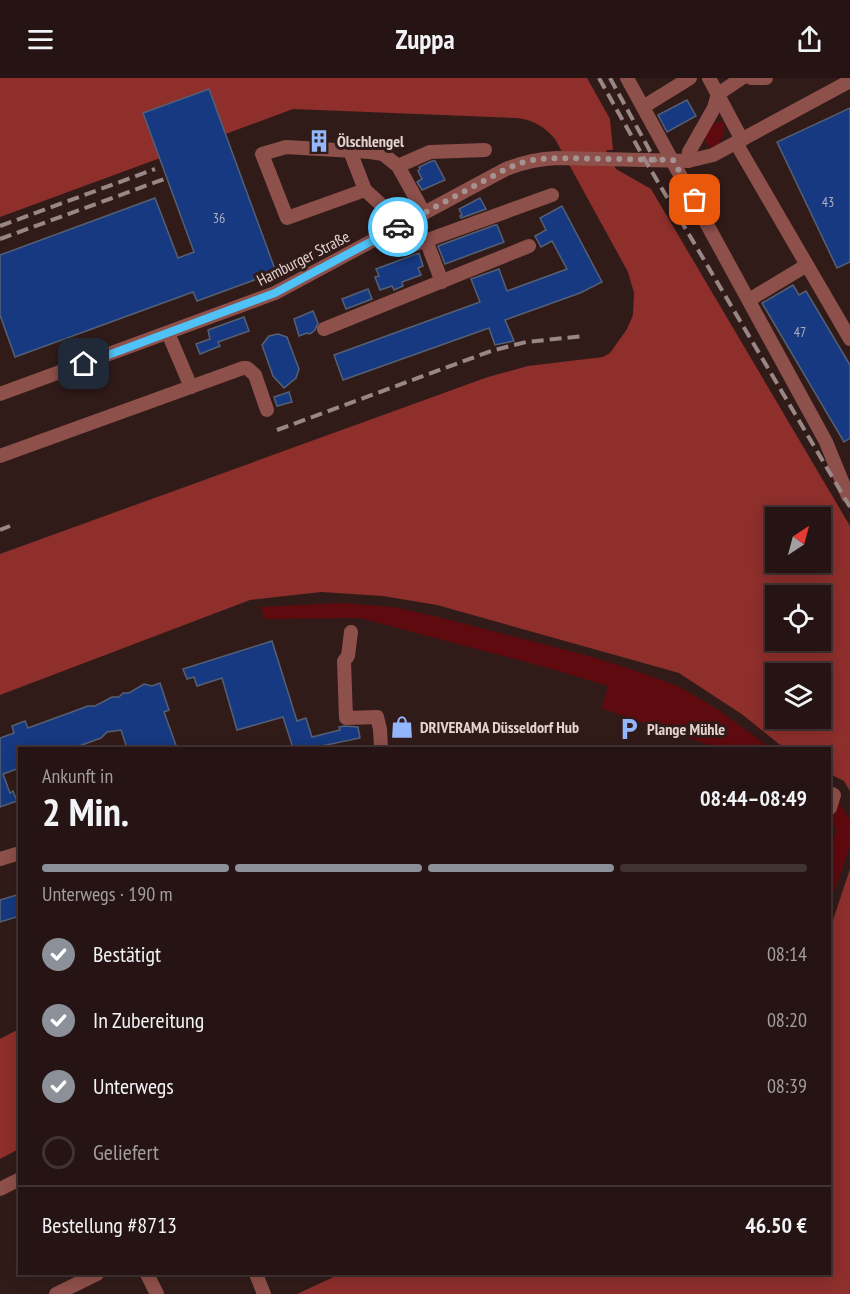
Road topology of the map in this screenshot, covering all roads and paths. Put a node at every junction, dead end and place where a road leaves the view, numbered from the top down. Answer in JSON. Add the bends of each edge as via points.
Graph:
{"nodes":[{"id":1,"x":627,"y":78,"type":"edge"},
{"id":2,"x":690,"y":78,"type":"edge"},
{"id":3,"x":709,"y":78,"type":"edge"},
{"id":4,"x":742,"y":78,"type":"edge"},
{"id":5,"x":751,"y":78,"type":"edge"},
{"id":6,"x":766,"y":78,"type":"edge"},
{"id":7,"x":849,"y":80,"type":"edge"},
{"id":8,"x":718,"y":94,"type":"junction"},
{"id":9,"x":643,"y":107,"type":"junction"},
{"id":10,"x":740,"y":142,"type":"junction"},
{"id":11,"x":485,"y":150,"type":"dead end"},
{"id":12,"x":350,"y":151,"type":"junction"},
{"id":13,"x":673,"y":160,"type":"junction"},
{"id":14,"x":688,"y":161,"type":"junction"},
{"id":15,"x":398,"y":166,"type":"junction"},
{"id":16,"x":365,"y":190,"type":"junction"},
{"id":17,"x":552,"y":195,"type":"dead end"},
{"id":18,"x":424,"y":213,"type":"junction"},
{"id":19,"x":400,"y":225,"type":"junction"},
{"id":20,"x":426,"y":240,"type":"junction"},
{"id":21,"x":529,"y":246,"type":"dead end"},
{"id":22,"x":807,"y":265,"type":"junction"},
{"id":23,"x":442,"y":282,"type":"junction"},
{"id":24,"x":749,"y":300,"type":"junction"},
{"id":25,"x":324,"y":329,"type":"dead end"},
{"id":26,"x":168,"y":333,"type":"junction"},
{"id":27,"x":850,"y":339,"type":"edge"},
{"id":28,"x":191,"y":387,"type":"junction"},
{"id":29,"x":0,"y":394,"type":"edge"},
{"id":30,"x":267,"y":410,"type":"dead end"},
{"id":31,"x":0,"y":456,"type":"edge"},
{"id":32,"x":849,"y":497,"type":"edge"},
{"id":33,"x":351,"y":632,"type":"dead end"},
{"id":34,"x":381,"y":747,"type":"edge"},
{"id":35,"x":18,"y":854,"type":"edge"},
{"id":36,"x":0,"y":859,"type":"edge"},
{"id":37,"x":18,"y":1180,"type":"edge"},
{"id":38,"x":0,"y":1189,"type":"edge"},
{"id":39,"x":95,"y":1275,"type":"edge"},
{"id":40,"x":148,"y":1275,"type":"edge"},
{"id":41,"x":256,"y":1275,"type":"edge"},
{"id":42,"x":56,"y":1294,"type":"edge"},
{"id":43,"x":157,"y":1294,"type":"edge"},
{"id":44,"x":264,"y":1294,"type":"edge"}],
"edges":[{"from":1,"to":9,"type":"street"},
{"from":2,"to":9,"type":"street"},
{"from":3,"to":8,"type":"street"},
{"from":4,"to":8,"type":"street"},
{"from":5,"to":6,"type":"street"},
{"from":7,"to":10,"type":"street","name":"Hamburger Straße"},
{"from":8,"to":10,"type":"street"},
{"from":8,"to":14,"type":"street"},
{"from":9,"to":13,"type":"street"},
{"from":10,"to":14,"type":"street","name":"Hamburger Straße","via":[[703,159]]},
{"from":10,"to":22,"type":"street"},
{"from":11,"to":15,"type":"street","via":[[430,152]]},
{"from":12,"to":15,"type":"street","via":[[383,154]]},
{"from":12,"to":16,"type":"street"},
{"from":12,"to":16,"type":"street","via":[[286,147],[262,154],[287,218]]},
{"from":13,"to":14,"type":"street","name":"Hamburger Straße"},
{"from":13,"to":18,"type":"street","name":"Hamburger Straße","via":[[538,159],[506,169]]},
{"from":13,"to":24,"type":"street"},
{"from":15,"to":18,"type":"street"},
{"from":16,"to":19,"type":"street"},
{"from":17,"to":20,"type":"street"},
{"from":18,"to":19,"type":"street","name":"Hamburger Straße"},
{"from":19,"to":20,"type":"street","via":[[411,246]]},
{"from":19,"to":26,"type":"street","name":"Hamburger Straße","via":[[275,293]]},
{"from":20,"to":23,"type":"street"},
{"from":21,"to":23,"type":"street"},
{"from":22,"to":24,"type":"street"},
{"from":22,"to":27,"type":"street"},
{"from":23,"to":25,"type":"street"},
{"from":24,"to":32,"type":"street","via":[[826,442]]},
{"from":26,"to":28,"type":"street"},
{"from":26,"to":29,"type":"street","name":"Hamburger Straße"},
{"from":28,"to":30,"type":"street","via":[[247,368],[255,375]]},
{"from":28,"to":31,"type":"street"},
{"from":33,"to":34,"type":"street","via":[[344,661],[346,718],[377,717]]},
{"from":35,"to":36,"type":"street"},
{"from":37,"to":38,"type":"street"},
{"from":39,"to":42,"type":"street"},
{"from":40,"to":43,"type":"street"},
{"from":41,"to":44,"type":"street"}]}
